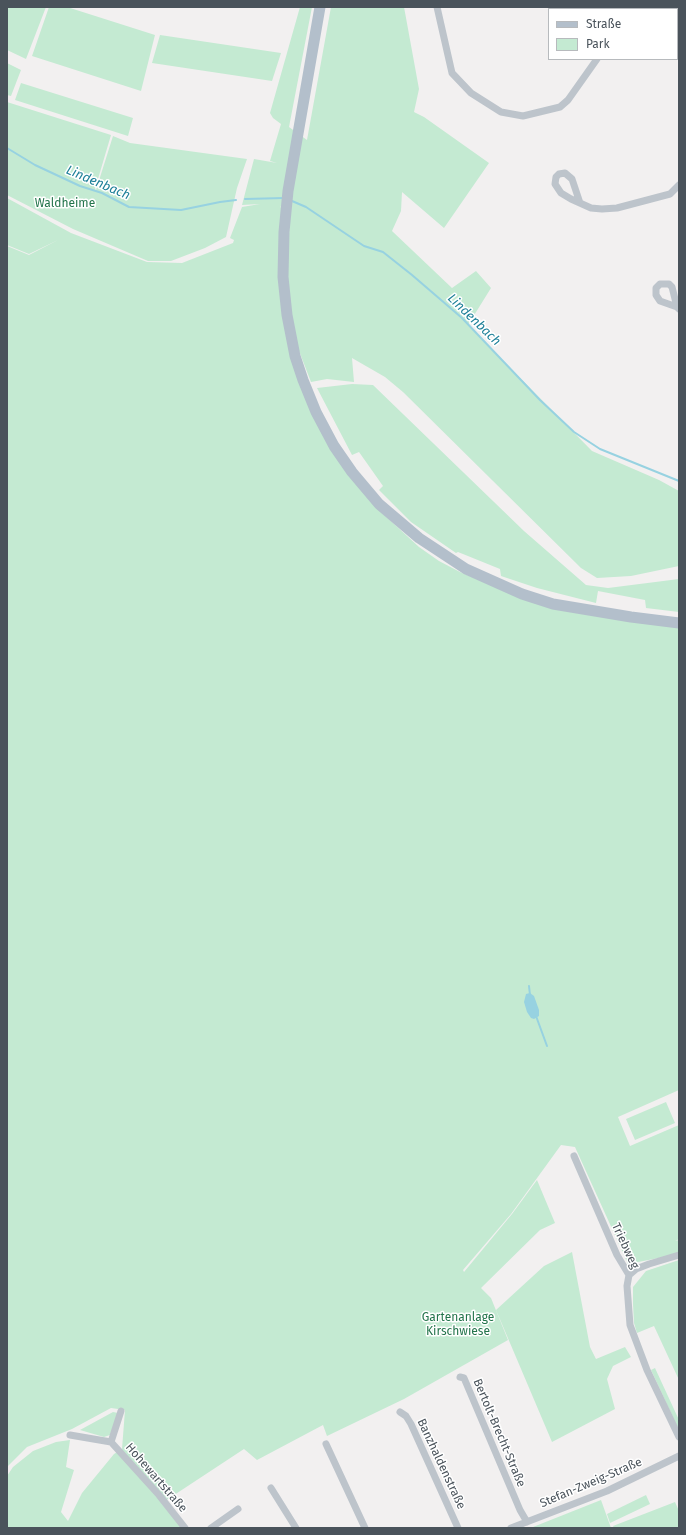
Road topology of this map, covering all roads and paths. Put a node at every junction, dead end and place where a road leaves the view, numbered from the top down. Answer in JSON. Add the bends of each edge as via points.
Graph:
{"nodes":[{"id":1,"x":320,"y":7,"type":"edge"},
{"id":2,"x":437,"y":7,"type":"edge"},
{"id":3,"x":596,"y":60,"type":"edge"},
{"id":4,"x":679,"y":185,"type":"edge"},
{"id":5,"x":580,"y":203,"type":"dead end"},
{"id":6,"x":679,"y":623,"type":"edge"},
{"id":7,"x":574,"y":1156,"type":"dead end"},
{"id":8,"x":679,"y":1254,"type":"edge"},
{"id":9,"x":629,"y":1275,"type":"junction"},
{"id":10,"x":460,"y":1376,"type":"dead end"},
{"id":11,"x":121,"y":1411,"type":"dead end"},
{"id":12,"x":400,"y":1412,"type":"dead end"},
{"id":13,"x":70,"y":1435,"type":"dead end"},
{"id":14,"x":679,"y":1437,"type":"edge"},
{"id":15,"x":111,"y":1442,"type":"junction"},
{"id":16,"x":326,"y":1444,"type":"dead end"},
{"id":17,"x":679,"y":1456,"type":"edge"},
{"id":18,"x":271,"y":1488,"type":"dead end"},
{"id":19,"x":238,"y":1509,"type":"dead end"},
{"id":20,"x":527,"y":1522,"type":"junction"},
{"id":21,"x":185,"y":1528,"type":"edge"},
{"id":22,"x":211,"y":1528,"type":"edge"},
{"id":23,"x":296,"y":1528,"type":"edge"},
{"id":24,"x":365,"y":1528,"type":"edge"},
{"id":25,"x":458,"y":1528,"type":"edge"},
{"id":26,"x":511,"y":1528,"type":"edge"}],
"edges":[{"from":1,"to":6,"type":"main road","via":[[288,191],[283,277],[295,356],[316,412],[334,446],[352,472],[380,504],[419,538],[466,569],[553,604]]},
{"from":2,"to":3,"type":"street","via":[[452,73],[471,93],[501,112],[523,116],[560,107],[568,100]]},
{"from":4,"to":5,"type":"street","via":[[670,194],[617,208],[591,208]]},
{"from":7,"to":9,"type":"street","name":"Triebweg","via":[[617,1255]]},
{"from":8,"to":9,"type":"street","via":[[636,1269]]},
{"from":9,"to":14,"type":"street","name":"Triebweg","via":[[630,1325],[647,1370]]},
{"from":10,"to":20,"type":"street","name":"Bertolt-Brecht-Straße","via":[[464,1378]]},
{"from":11,"to":15,"type":"street"},
{"from":12,"to":25,"type":"street","name":"Banzhaldenstraße","via":[[411,1424]]},
{"from":13,"to":15,"type":"street"},
{"from":15,"to":21,"type":"street","name":"Hohewartstraße","via":[[159,1494]]},
{"from":16,"to":24,"type":"street"},
{"from":17,"to":20,"type":"street","name":"Stefan-Zweig-Straße","via":[[606,1491]]},
{"from":18,"to":23,"type":"street"},
{"from":19,"to":22,"type":"street"},
{"from":20,"to":26,"type":"street","name":"Stefan-Zweig-Straße"}]}
